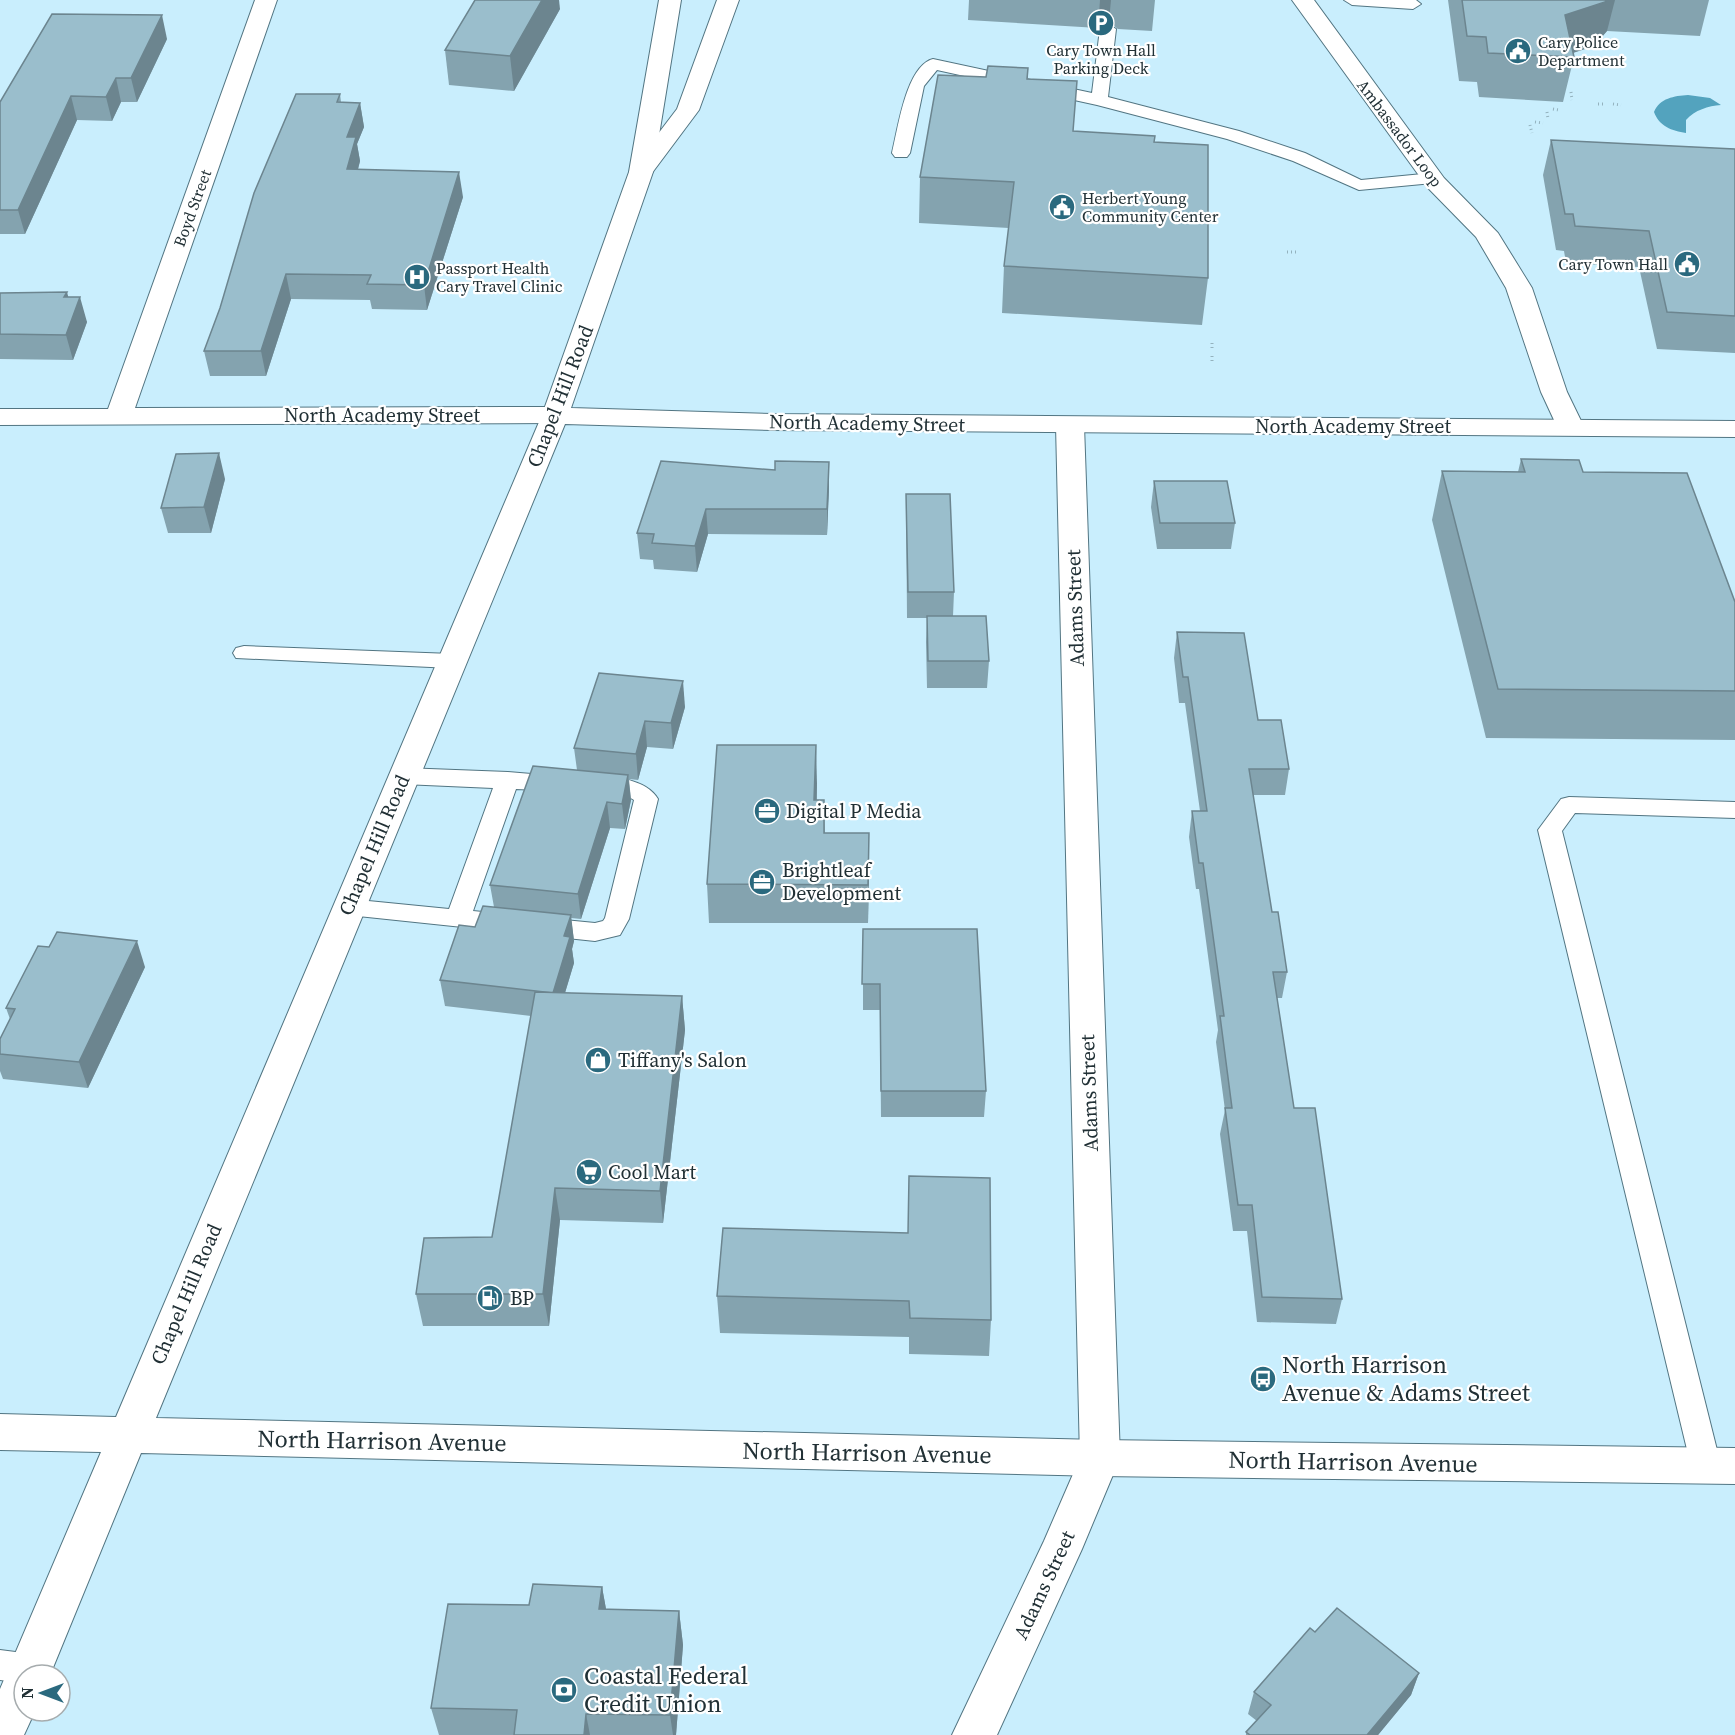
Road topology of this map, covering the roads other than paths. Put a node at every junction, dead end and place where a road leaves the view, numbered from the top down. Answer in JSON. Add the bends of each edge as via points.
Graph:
{"nodes":[{"id":1,"x":266,"y":0,"type":"edge"},
{"id":2,"x":670,"y":0,"type":"edge"},
{"id":3,"x":728,"y":0,"type":"edge"},
{"id":4,"x":1304,"y":0,"type":"edge"},
{"id":5,"x":1352,"y":0,"type":"edge"},
{"id":6,"x":1413,"y":4,"type":"dead end"},
{"id":7,"x":1108,"y":29,"type":"dead end"},
{"id":8,"x":1099,"y":100,"type":"junction"},
{"id":9,"x":901,"y":153,"type":"dead end"},
{"id":10,"x":641,"y":172,"type":"junction"},
{"id":11,"x":1433,"y":178,"type":"junction"},
{"id":12,"x":555,"y":415,"type":"junction"},
{"id":13,"x":119,"y":416,"type":"junction"},
{"id":14,"x":0,"y":417,"type":"edge"},
{"id":15,"x":1070,"y":425,"type":"junction"},
{"id":16,"x":1570,"y":427,"type":"junction"},
{"id":17,"x":1735,"y":429,"type":"edge"},
{"id":18,"x":244,"y":653,"type":"dead end"},
{"id":19,"x":452,"y":662,"type":"junction"},
{"id":20,"x":403,"y":777,"type":"junction"},
{"id":21,"x":508,"y":780,"type":"junction"},
{"id":22,"x":1735,"y":810,"type":"edge"},
{"id":23,"x":348,"y":908,"type":"junction"},
{"id":24,"x":458,"y":919,"type":"junction"},
{"id":25,"x":0,"y":1432,"type":"edge"},
{"id":26,"x":127,"y":1435,"type":"junction"},
{"id":27,"x":1100,"y":1458,"type":"junction"},
{"id":28,"x":1721,"y":1466,"type":"edge"},
{"id":29,"x":25,"y":1663,"type":"edge"},
{"id":30,"x":12,"y":1702,"type":"edge"},
{"id":31,"x":2,"y":1735,"type":"edge"},
{"id":32,"x":975,"y":1735,"type":"edge"}],
"edges":[{"from":1,"to":13,"type":"main road","name":"Boyd Street"},
{"from":2,"to":10,"type":"main road","name":"Chapel Hill Road"},
{"from":3,"to":10,"type":"main road","via":[[688,110]]},
{"from":4,"to":11,"type":"main road","name":"Ambassador Loop"},
{"from":5,"to":6,"type":"lane"},
{"from":7,"to":8,"type":"lane"},
{"from":8,"to":9,"type":"lane","via":[[933,64],[916,86]]},
{"from":8,"to":11,"type":"lane","via":[[1233,135],[1299,157],[1359,184]]},
{"from":10,"to":12,"type":"main road","name":"Chapel Hill Road"},
{"from":11,"to":16,"type":"main road","name":"Ambassador Loop","via":[[1486,233],[1519,288]]},
{"from":12,"to":13,"type":"main road","name":"North Academy Street"},
{"from":12,"to":15,"type":"main road","name":"North Academy Street"},
{"from":12,"to":19,"type":"main road","name":"Chapel Hill Road"},
{"from":13,"to":14,"type":"main road","name":"North Academy Street"},
{"from":15,"to":16,"type":"main road","name":"North Academy Street"},
{"from":15,"to":27,"type":"main road","name":"Adams Street"},
{"from":16,"to":17,"type":"main road","name":"North Academy Street"},
{"from":18,"to":19,"type":"lane"},
{"from":19,"to":20,"type":"main road","name":"Chapel Hill Road"},
{"from":20,"to":21,"type":"lane"},
{"from":20,"to":23,"type":"main road","name":"Chapel Hill Road"},
{"from":21,"to":24,"type":"lane"},
{"from":21,"to":24,"type":"lane","via":[[629,789],[644,794],[646,805],[616,924],[595,932]]},
{"from":22,"to":28,"type":"lane","via":[[1569,805],[1550,830]]},
{"from":23,"to":24,"type":"lane"},
{"from":23,"to":26,"type":"main road","name":"Chapel Hill Road"},
{"from":25,"to":26,"type":"main road","name":"North Harrison Avenue"},
{"from":26,"to":27,"type":"main road","name":"North Harrison Avenue"},
{"from":26,"to":29,"type":"main road","name":"Chapel Hill Road"},
{"from":27,"to":28,"type":"main road","name":"North Harrison Avenue"},
{"from":27,"to":32,"type":"main road","name":"Adams Street"},
{"from":30,"to":31,"type":"main road","name":"Chapel Hill Road"}]}
